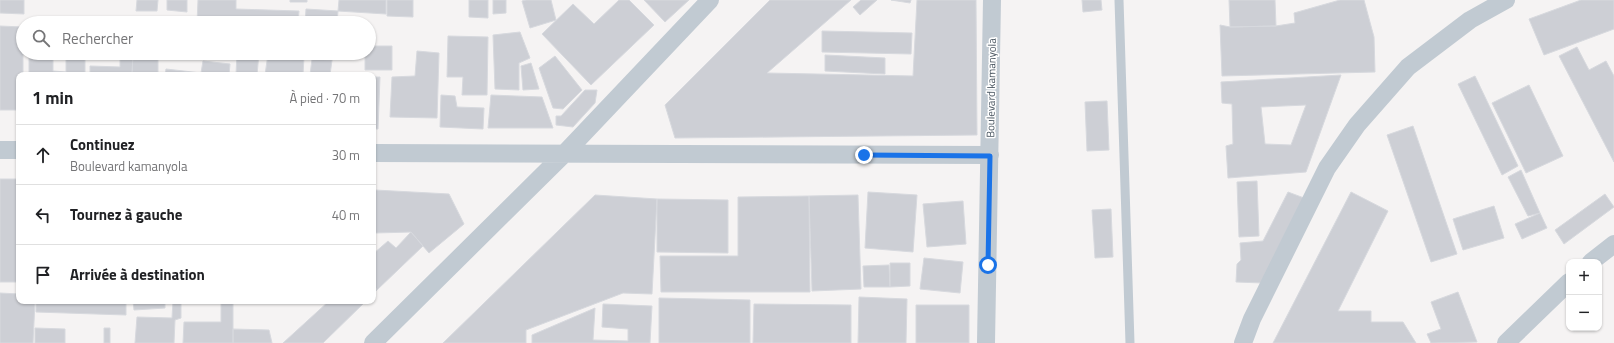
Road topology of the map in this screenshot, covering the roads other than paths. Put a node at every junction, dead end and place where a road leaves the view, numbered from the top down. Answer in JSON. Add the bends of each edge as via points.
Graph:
{"nodes":[{"id":1,"x":710,"y":0,"type":"edge"},
{"id":2,"x":992,"y":0,"type":"edge"},
{"id":3,"x":1119,"y":0,"type":"edge"},
{"id":4,"x":1506,"y":0,"type":"edge"},
{"id":5,"x":0,"y":150,"type":"edge"},
{"id":6,"x":16,"y":150,"type":"edge"},
{"id":7,"x":376,"y":153,"type":"edge"},
{"id":8,"x":564,"y":154,"type":"junction"},
{"id":9,"x":990,"y":156,"type":"junction"},
{"id":10,"x":1614,"y":244,"type":"edge"},
{"id":11,"x":1595,"y":259,"type":"edge"},
{"id":12,"x":1566,"y":285,"type":"edge"},
{"id":13,"x":373,"y":343,"type":"edge"},
{"id":14,"x":986,"y":343,"type":"edge"},
{"id":15,"x":1130,"y":343,"type":"edge"},
{"id":16,"x":1243,"y":343,"type":"edge"},
{"id":17,"x":1506,"y":343,"type":"edge"}],
"edges":[{"from":1,"to":8,"type":"street"},
{"from":2,"to":9,"type":"street","name":"Boulevard kamanyola"},
{"from":3,"to":15,"type":"lane"},
{"from":4,"to":16,"type":"street","via":[[1470,20],[1408,67],[1357,125],[1327,168],[1252,319]]},
{"from":5,"to":6,"type":"street"},
{"from":7,"to":8,"type":"street"},
{"from":8,"to":9,"type":"street"},
{"from":8,"to":13,"type":"street"},
{"from":9,"to":14,"type":"street","name":"Boulevard kamanyola"},
{"from":10,"to":11,"type":"street"},
{"from":12,"to":17,"type":"street"}]}
